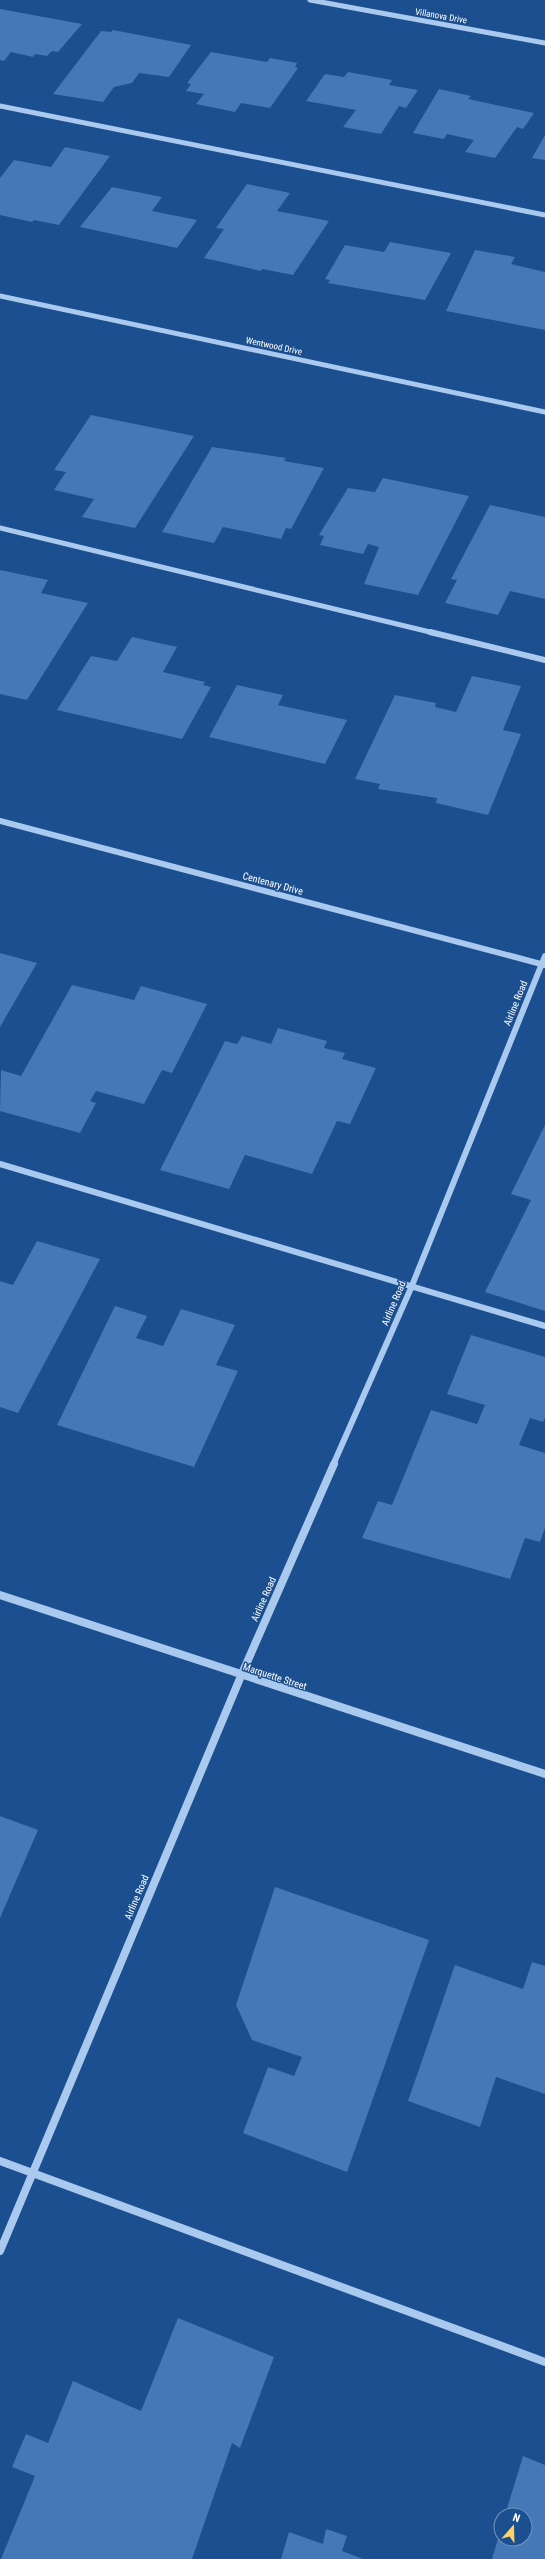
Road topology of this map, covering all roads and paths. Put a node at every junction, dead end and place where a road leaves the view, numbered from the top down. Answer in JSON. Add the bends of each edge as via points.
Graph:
{"nodes":[{"id":1,"x":310,"y":0,"type":"edge"},
{"id":2,"x":545,"y":43,"type":"edge"},
{"id":3,"x":0,"y":106,"type":"edge"},
{"id":4,"x":545,"y":215,"type":"edge"},
{"id":5,"x":0,"y":296,"type":"edge"},
{"id":6,"x":545,"y":412,"type":"edge"},
{"id":7,"x":0,"y":528,"type":"edge"},
{"id":8,"x":545,"y":660,"type":"edge"},
{"id":9,"x":0,"y":820,"type":"edge"},
{"id":10,"x":545,"y":956,"type":"edge"},
{"id":11,"x":543,"y":965,"type":"edge"},
{"id":12,"x":0,"y":1164,"type":"edge"},
{"id":13,"x":411,"y":1288,"type":"junction"},
{"id":14,"x":545,"y":1326,"type":"edge"},
{"id":15,"x":0,"y":1595,"type":"edge"},
{"id":16,"x":241,"y":1676,"type":"junction"},
{"id":17,"x":545,"y":1774,"type":"edge"},
{"id":18,"x":0,"y":2161,"type":"edge"},
{"id":19,"x":32,"y":2173,"type":"junction"},
{"id":20,"x":0,"y":2251,"type":"edge"},
{"id":21,"x":545,"y":2362,"type":"edge"}],
"edges":[{"from":1,"to":2,"type":"street","name":"Villanova Drive"},
{"from":3,"to":4,"type":"street"},
{"from":5,"to":6,"type":"street","name":"Wentwood Drive"},
{"from":7,"to":8,"type":"street"},
{"from":9,"to":11,"type":"street","name":"Centenary Drive"},
{"from":10,"to":11,"type":"street","name":"Airline Road"},
{"from":11,"to":13,"type":"street","name":"Airline Road"},
{"from":12,"to":13,"type":"street"},
{"from":13,"to":14,"type":"street"},
{"from":13,"to":16,"type":"street","name":"Airline Road"},
{"from":15,"to":16,"type":"street","name":"Marquette Street"},
{"from":16,"to":17,"type":"street","name":"Marquette Street"},
{"from":16,"to":19,"type":"street","name":"Airline Road"},
{"from":18,"to":19,"type":"street"},
{"from":19,"to":20,"type":"street","name":"Airline Road"},
{"from":19,"to":21,"type":"street"}]}
